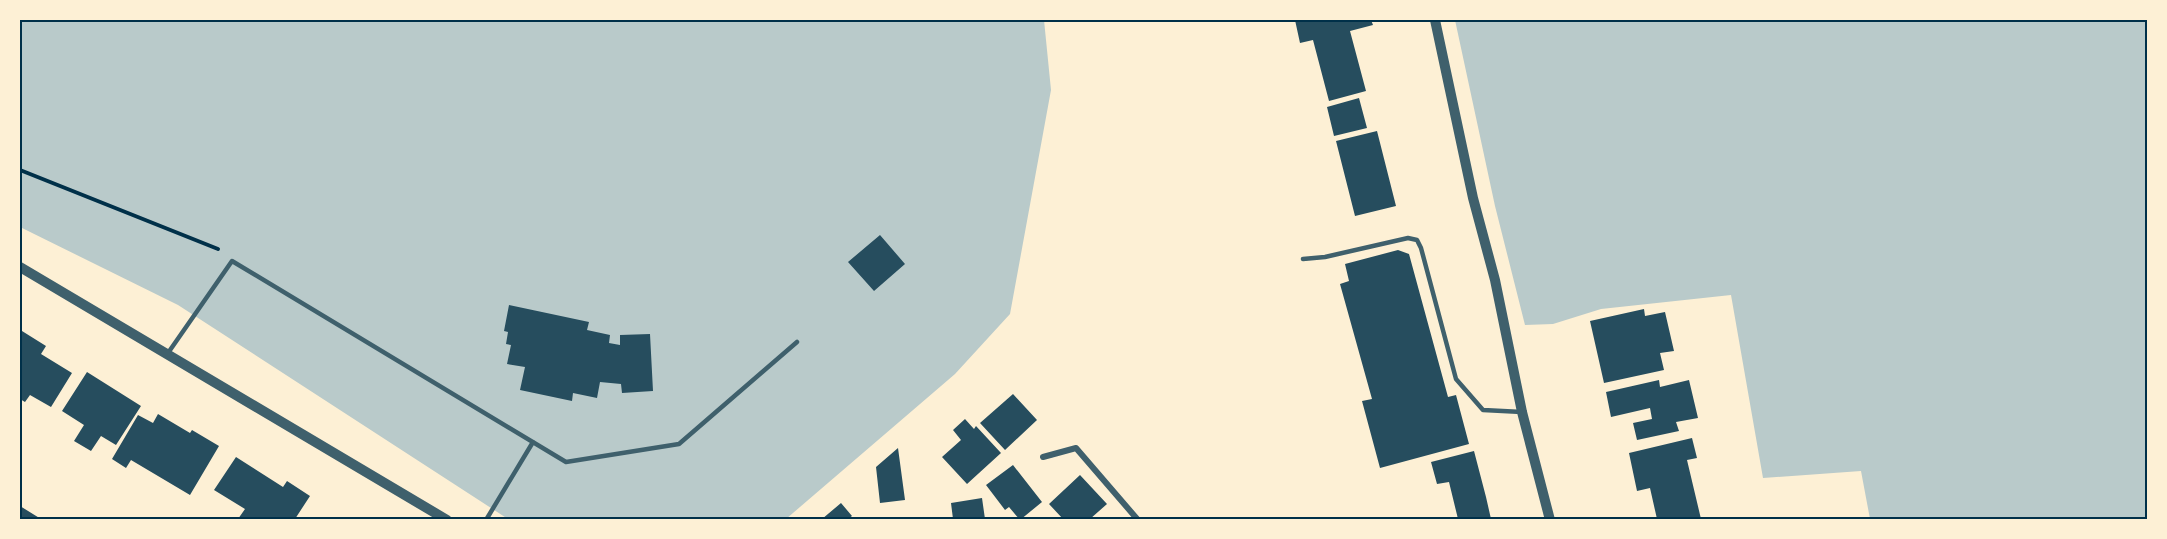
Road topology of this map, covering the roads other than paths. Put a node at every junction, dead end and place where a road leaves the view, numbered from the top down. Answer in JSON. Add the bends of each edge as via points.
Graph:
{"nodes":[{"id":1,"x":1435,"y":20,"type":"edge"},
{"id":2,"x":1303,"y":259,"type":"dead end"},
{"id":3,"x":20,"y":267,"type":"edge"},
{"id":4,"x":797,"y":342,"type":"dead end"},
{"id":5,"x":166,"y":355,"type":"junction"},
{"id":6,"x":1522,"y":412,"type":"junction"},
{"id":7,"x":533,"y":442,"type":"junction"},
{"id":8,"x":1042,"y":457,"type":"dead end"},
{"id":9,"x":447,"y":519,"type":"edge"},
{"id":10,"x":486,"y":519,"type":"edge"},
{"id":11,"x":1138,"y":519,"type":"edge"},
{"id":12,"x":1550,"y":519,"type":"edge"}],
"edges":[{"from":1,"to":6,"type":"street"},
{"from":2,"to":6,"type":"lane","via":[[1408,237],[1417,240],[1456,380],[1483,410]]},
{"from":3,"to":5,"type":"street"},
{"from":4,"to":7,"type":"lane","via":[[679,444],[566,462]]},
{"from":5,"to":7,"type":"lane","via":[[232,261]]},
{"from":5,"to":9,"type":"street"},
{"from":6,"to":12,"type":"street"},
{"from":7,"to":10,"type":"lane"},
{"from":8,"to":11,"type":"street","via":[[1076,448]]}]}
